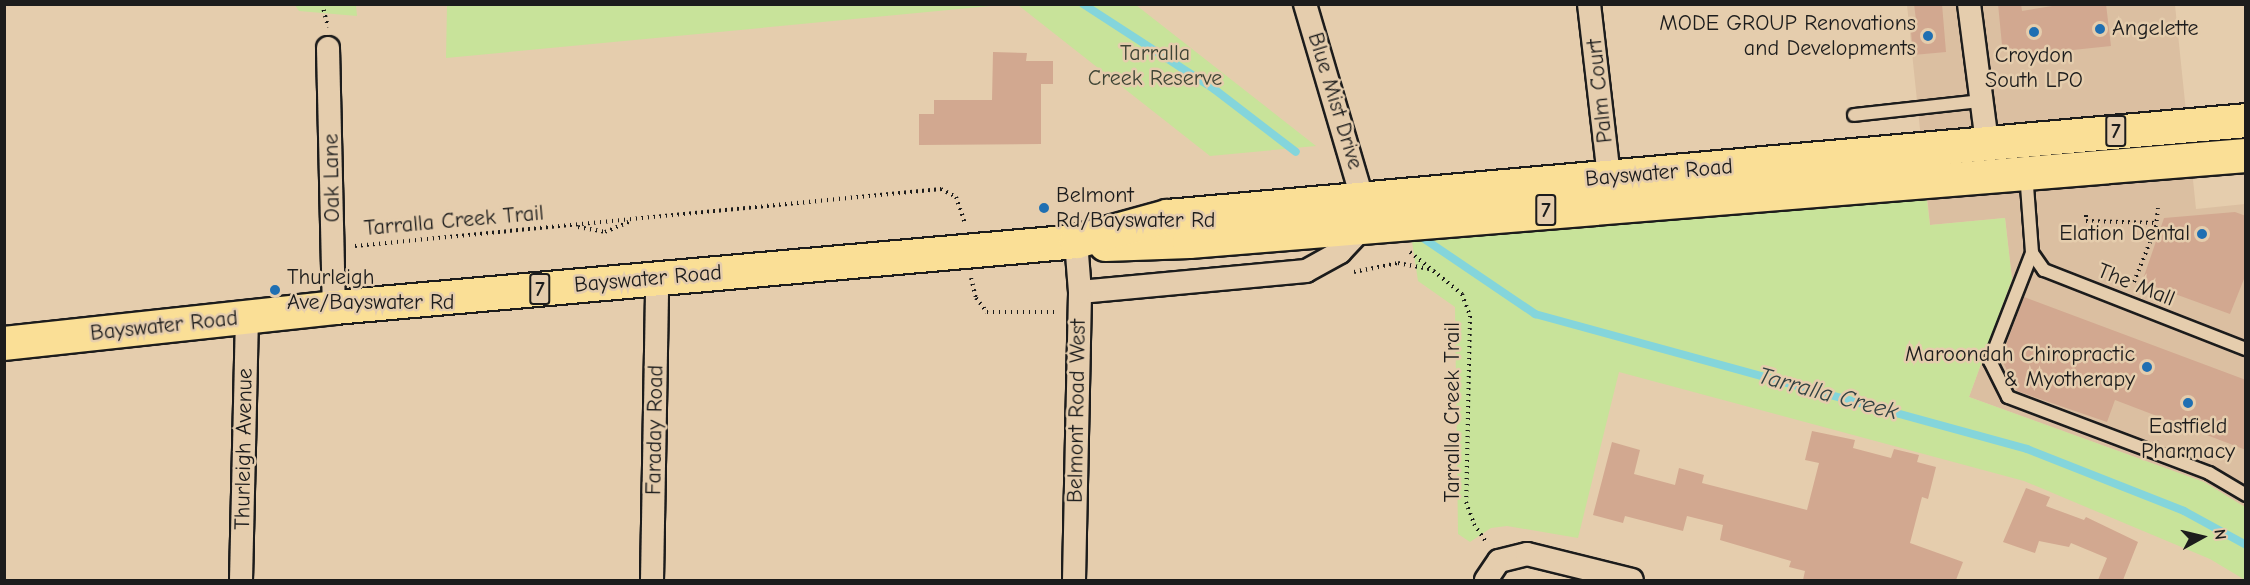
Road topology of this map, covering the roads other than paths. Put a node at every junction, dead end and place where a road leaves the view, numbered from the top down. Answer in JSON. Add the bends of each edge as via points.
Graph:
{"nodes":[{"id":1,"x":1305,"y":4,"type":"edge"},
{"id":2,"x":1589,"y":4,"type":"edge"},
{"id":3,"x":1970,"y":4,"type":"edge"},
{"id":4,"x":328,"y":48,"type":"dead end"},
{"id":5,"x":1980,"y":101,"type":"junction"},
{"id":6,"x":1854,"y":115,"type":"dead end"},
{"id":7,"x":2246,"y":120,"type":"edge"},
{"id":8,"x":1987,"y":142,"type":"junction"},
{"id":9,"x":2246,"y":154,"type":"edge"},
{"id":10,"x":2016,"y":171,"type":"junction"},
{"id":11,"x":1609,"y":178,"type":"junction"},
{"id":12,"x":1364,"y":212,"type":"junction"},
{"id":13,"x":1076,"y":241,"type":"junction"},
{"id":14,"x":2032,"y":253,"type":"junction"},
{"id":15,"x":657,"y":279,"type":"junction"},
{"id":16,"x":1080,"y":292,"type":"junction"},
{"id":17,"x":334,"y":307,"type":"junction"},
{"id":18,"x":248,"y":317,"type":"junction"},
{"id":19,"x":4,"y":343,"type":"edge"},
{"id":20,"x":2246,"y":349,"type":"edge"},
{"id":21,"x":2246,"y":495,"type":"edge"},
{"id":22,"x":241,"y":580,"type":"edge"},
{"id":23,"x":652,"y":580,"type":"edge"},
{"id":24,"x":1074,"y":580,"type":"edge"},
{"id":25,"x":1486,"y":580,"type":"edge"},
{"id":26,"x":1632,"y":580,"type":"edge"}],
"edges":[{"from":1,"to":12,"type":"street","name":"Blue Mist Drive"},
{"from":2,"to":11,"type":"street","name":"Palm Court","via":[[1597,44]]},
{"from":3,"to":5,"type":"street"},
{"from":4,"to":17,"type":"street","name":"Oak Lane"},
{"from":5,"to":6,"type":"lane"},
{"from":5,"to":8,"type":"street"},
{"from":7,"to":8,"type":"main road","name":"Bayswater Road","number":"7"},
{"from":8,"to":10,"type":"main road"},
{"from":8,"to":11,"type":"main road","name":"Bayswater Road","number":"7"},
{"from":9,"to":10,"type":"main road","name":"Bayswater Road","number":"7"},
{"from":10,"to":12,"type":"main road","name":"Bayswater Road","number":"7"},
{"from":10,"to":14,"type":"lane","via":[[2027,186]]},
{"from":11,"to":12,"type":"main road","name":"Bayswater Road","number":"7"},
{"from":12,"to":13,"type":"main road","name":"Bayswater Road","number":"7","via":[[1167,216]]},
{"from":12,"to":16,"type":"street","via":[[1340,252],[1318,275]]},
{"from":13,"to":15,"type":"main road","name":"Bayswater Road","number":"7"},
{"from":13,"to":16,"type":"street","name":"Belmont Road West"},
{"from":14,"to":20,"type":"lane","name":"The Mall","via":[[2044,270]]},
{"from":14,"to":21,"type":"lane","via":[[1990,361],[2008,397],[2209,473]]},
{"from":15,"to":17,"type":"main road","name":"Bayswater Road","number":"7"},
{"from":15,"to":23,"type":"street","name":"Faraday Road"},
{"from":16,"to":24,"type":"street","name":"Belmont Road West"},
{"from":17,"to":18,"type":"main road","name":"Bayswater Road","number":"7"},
{"from":18,"to":19,"type":"main road","name":"Bayswater Road","number":"7"},
{"from":18,"to":22,"type":"street","name":"Thurleigh Avenue"},
{"from":25,"to":26,"type":"street","via":[[1499,561],[1527,554]]}]}
